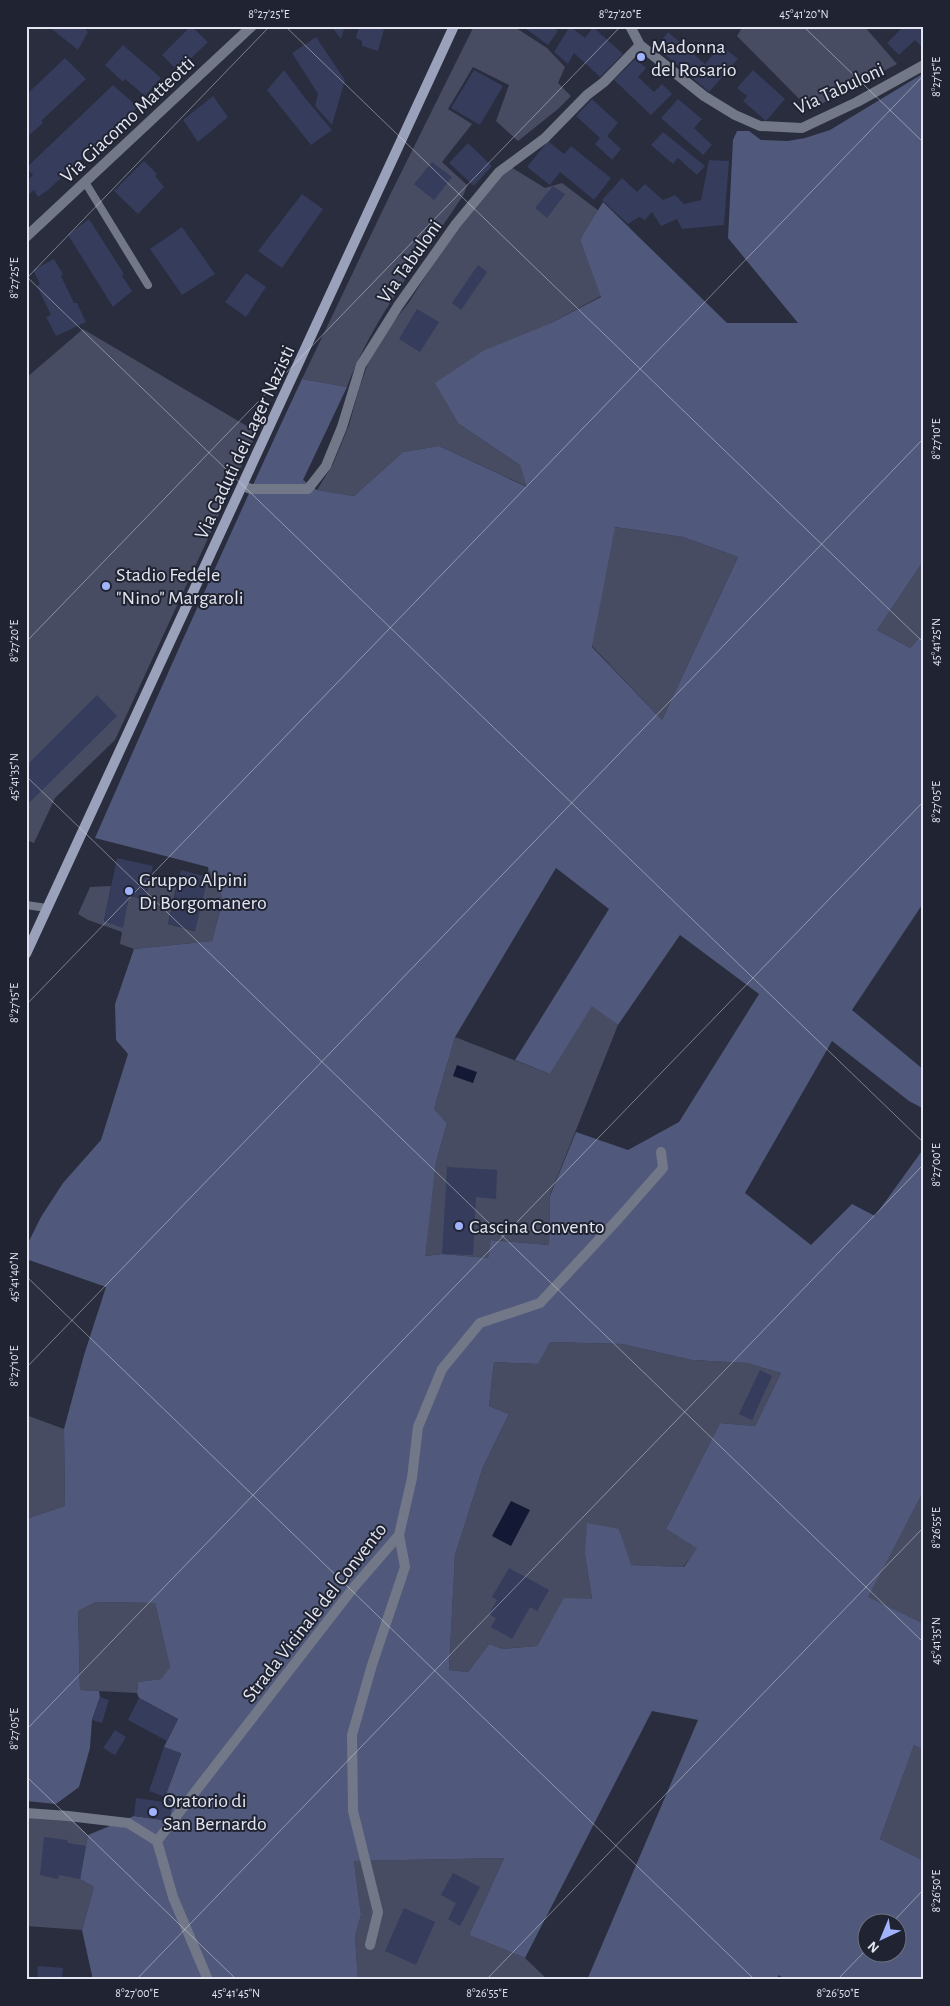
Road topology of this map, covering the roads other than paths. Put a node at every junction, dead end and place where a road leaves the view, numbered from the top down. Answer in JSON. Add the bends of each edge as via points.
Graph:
{"nodes":[{"id":1,"x":252,"y":26,"type":"edge"},
{"id":2,"x":454,"y":26,"type":"edge"},
{"id":3,"x":630,"y":26,"type":"edge"},
{"id":4,"x":640,"y":45,"type":"junction"},
{"id":5,"x":924,"y":65,"type":"edge"},
{"id":6,"x":85,"y":182,"type":"junction"},
{"id":7,"x":26,"y":237,"type":"edge"},
{"id":8,"x":148,"y":285,"type":"dead end"},
{"id":9,"x":243,"y":486,"type":"junction"},
{"id":10,"x":26,"y":904,"type":"edge"},
{"id":11,"x":47,"y":908,"type":"junction"},
{"id":12,"x":26,"y":954,"type":"edge"},
{"id":13,"x":661,"y":1152,"type":"dead end"},
{"id":14,"x":400,"y":1535,"type":"junction"},
{"id":15,"x":26,"y":1814,"type":"edge"},
{"id":16,"x":157,"y":1841,"type":"junction"},
{"id":17,"x":370,"y":1944,"type":"dead end"},
{"id":18,"x":208,"y":1980,"type":"edge"}],
"edges":[{"from":1,"to":6,"type":"street","name":"Via Giacomo Matteotti"},
{"from":2,"to":9,"type":"main road","name":"Via Caduti dei Lager Nazisti"},
{"from":3,"to":4,"type":"street","name":"Via Tabuloni"},
{"from":4,"to":5,"type":"street","name":"Via Tabuloni","via":[[704,96],[760,126],[802,128]]},
{"from":4,"to":9,"type":"street","name":"Via Tabuloni","via":[[545,138],[500,172],[456,224],[398,306],[362,365],[326,466],[308,489],[251,489]]},
{"from":6,"to":7,"type":"street","name":"Via Giacomo Matteotti"},
{"from":6,"to":8,"type":"lane"},
{"from":9,"to":11,"type":"main road","name":"Via Caduti dei Lager Nazisti"},
{"from":10,"to":11,"type":"lane"},
{"from":11,"to":12,"type":"main road","name":"Via Caduti dei Lager Nazisti"},
{"from":13,"to":14,"type":"street","name":"Strada Vicinale del Convento","via":[[663,1168],[540,1304],[480,1322],[442,1369],[418,1427]]},
{"from":14,"to":16,"type":"street","name":"Strada Vicinale del Convento","via":[[354,1587]]},
{"from":14,"to":17,"type":"street","via":[[405,1566],[352,1735],[353,1811],[378,1912]]},
{"from":15,"to":16,"type":"street","via":[[128,1823]]},
{"from":16,"to":18,"type":"street","via":[[173,1897]]}]}
